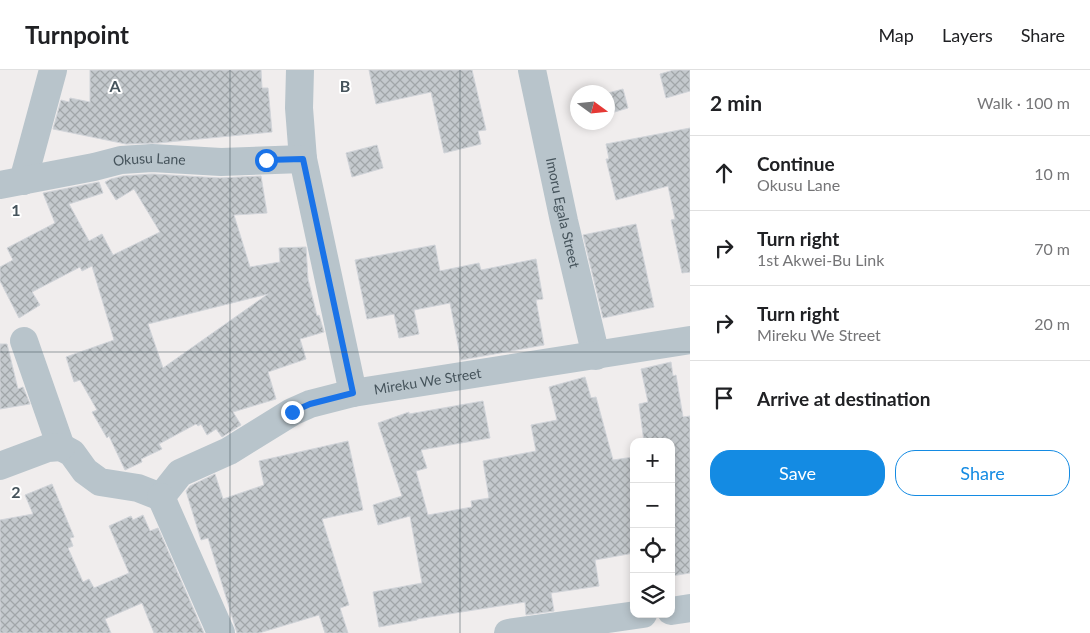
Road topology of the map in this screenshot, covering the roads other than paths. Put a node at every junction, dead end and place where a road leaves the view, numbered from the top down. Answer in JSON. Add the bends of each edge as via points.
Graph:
{"nodes":[{"id":1,"x":54,"y":70,"type":"edge"},
{"id":2,"x":300,"y":70,"type":"edge"},
{"id":3,"x":532,"y":70,"type":"edge"},
{"id":4,"x":303,"y":159,"type":"junction"},
{"id":5,"x":12,"y":183,"type":"edge"},
{"id":6,"x":690,"y":340,"type":"edge"},
{"id":7,"x":24,"y":341,"type":"dead end"},
{"id":8,"x":596,"y":356,"type":"junction"},
{"id":9,"x":353,"y":393,"type":"junction"},
{"id":10,"x":62,"y":447,"type":"junction"},
{"id":11,"x":0,"y":466,"type":"edge"},
{"id":12,"x":161,"y":496,"type":"junction"},
{"id":13,"x":690,"y":608,"type":"edge"},
{"id":14,"x":675,"y":610,"type":"edge"},
{"id":15,"x":630,"y":616,"type":"edge"},
{"id":16,"x":221,"y":633,"type":"edge"},
{"id":17,"x":508,"y":633,"type":"edge"}],
"edges":[{"from":1,"to":5,"type":"street"},
{"from":2,"to":4,"type":"street","via":[[298,108]]},
{"from":3,"to":8,"type":"street","name":"Imoru Egala Street"},
{"from":4,"to":5,"type":"street","name":"Okusu Lane","via":[[221,162],[152,158],[121,160]]},
{"from":4,"to":9,"type":"street"},
{"from":6,"to":8,"type":"street","name":"Mireku We Street"},
{"from":7,"to":10,"type":"street"},
{"from":8,"to":9,"type":"street","name":"Mireku We Street"},
{"from":9,"to":12,"type":"street","name":"Mireku We Street","via":[[292,412],[229,451],[180,473]]},
{"from":10,"to":11,"type":"street","via":[[48,448]]},
{"from":10,"to":12,"type":"street","via":[[100,482],[138,488]]},
{"from":12,"to":16,"type":"street"},
{"from":13,"to":14,"type":"street"},
{"from":15,"to":17,"type":"street"}]}
